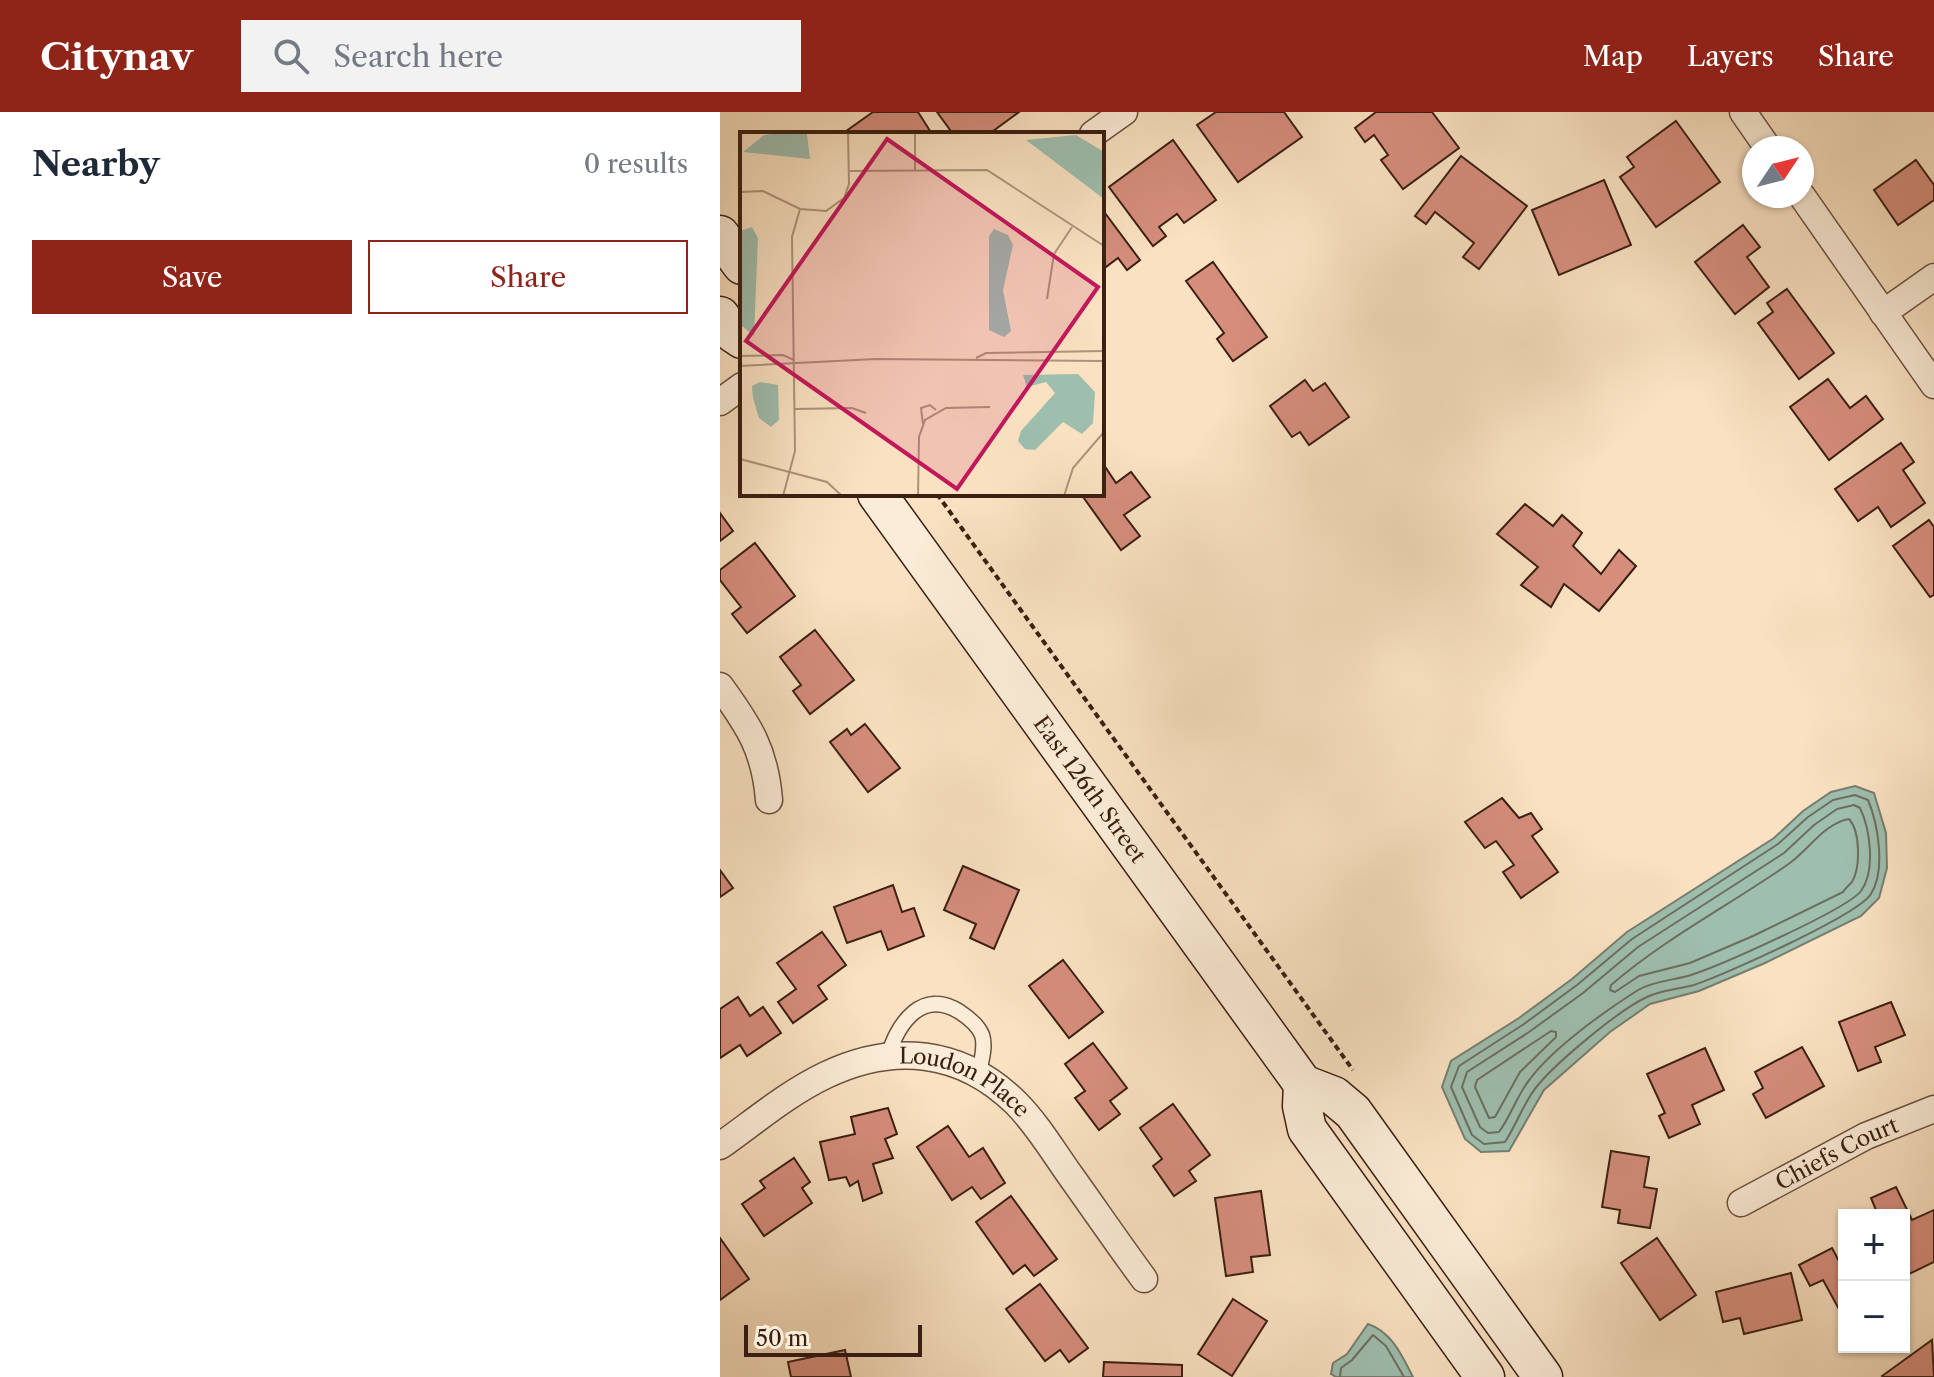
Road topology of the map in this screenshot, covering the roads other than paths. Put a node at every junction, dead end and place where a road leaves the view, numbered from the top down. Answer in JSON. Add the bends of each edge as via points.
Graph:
{"nodes":[{"id":1,"x":1124,"y":112,"type":"edge"},
{"id":2,"x":1743,"y":112,"type":"edge"},
{"id":3,"x":1096,"y":132,"type":"edge"},
{"id":4,"x":1760,"y":136,"type":"edge"},
{"id":5,"x":1810,"y":208,"type":"edge"},
{"id":6,"x":720,"y":235,"type":"edge"},
{"id":7,"x":740,"y":262,"type":"edge"},
{"id":8,"x":1934,"y":277,"type":"edge"},
{"id":9,"x":1883,"y":313,"type":"junction"},
{"id":10,"x":720,"y":316,"type":"edge"},
{"id":11,"x":740,"y":338,"type":"edge"},
{"id":12,"x":1934,"y":385,"type":"edge"},
{"id":13,"x":740,"y":387,"type":"edge"},
{"id":14,"x":720,"y":402,"type":"edge"},
{"id":15,"x":878,"y":496,"type":"edge"},
{"id":16,"x":720,"y":686,"type":"edge"},
{"id":17,"x":769,"y":800,"type":"dead end"},
{"id":18,"x":888,"y":1056,"type":"junction"},
{"id":19,"x":979,"y":1073,"type":"junction"},
{"id":20,"x":1303,"y":1084,"type":"junction"},
{"id":21,"x":1934,"y":1109,"type":"edge"},
{"id":22,"x":720,"y":1146,"type":"edge"},
{"id":23,"x":1741,"y":1203,"type":"dead end"},
{"id":24,"x":1144,"y":1279,"type":"dead end"},
{"id":25,"x":1485,"y":1377,"type":"edge"},
{"id":26,"x":1543,"y":1377,"type":"edge"}],
"edges":[{"from":1,"to":3,"type":"street"},
{"from":2,"to":4,"type":"street"},
{"from":5,"to":9,"type":"street"},
{"from":6,"to":7,"type":"main road"},
{"from":8,"to":9,"type":"street"},
{"from":9,"to":12,"type":"street"},
{"from":10,"to":11,"type":"main road"},
{"from":13,"to":14,"type":"street"},
{"from":15,"to":20,"type":"main road","name":"East 126th Street"},
{"from":16,"to":17,"type":"street","via":[[756,739]]},
{"from":18,"to":19,"type":"street","name":"Loudon Place","via":[[928,1057]]},
{"from":18,"to":19,"type":"lane","via":[[906,1018],[932,1004],[944,1005],[965,1015],[981,1033]]},
{"from":18,"to":22,"type":"street","name":"Loudon Place","via":[[824,1076]]},
{"from":19,"to":24,"type":"street","name":"Loudon Place","via":[[1032,1121]]},
{"from":20,"to":25,"type":"main road","via":[[1307,1129]]},
{"from":20,"to":26,"type":"main road","name":"East 126th Street","via":[[1334,1096],[1353,1112]]},
{"from":21,"to":23,"type":"street","name":"Chiefs Court","via":[[1866,1136]]}]}
